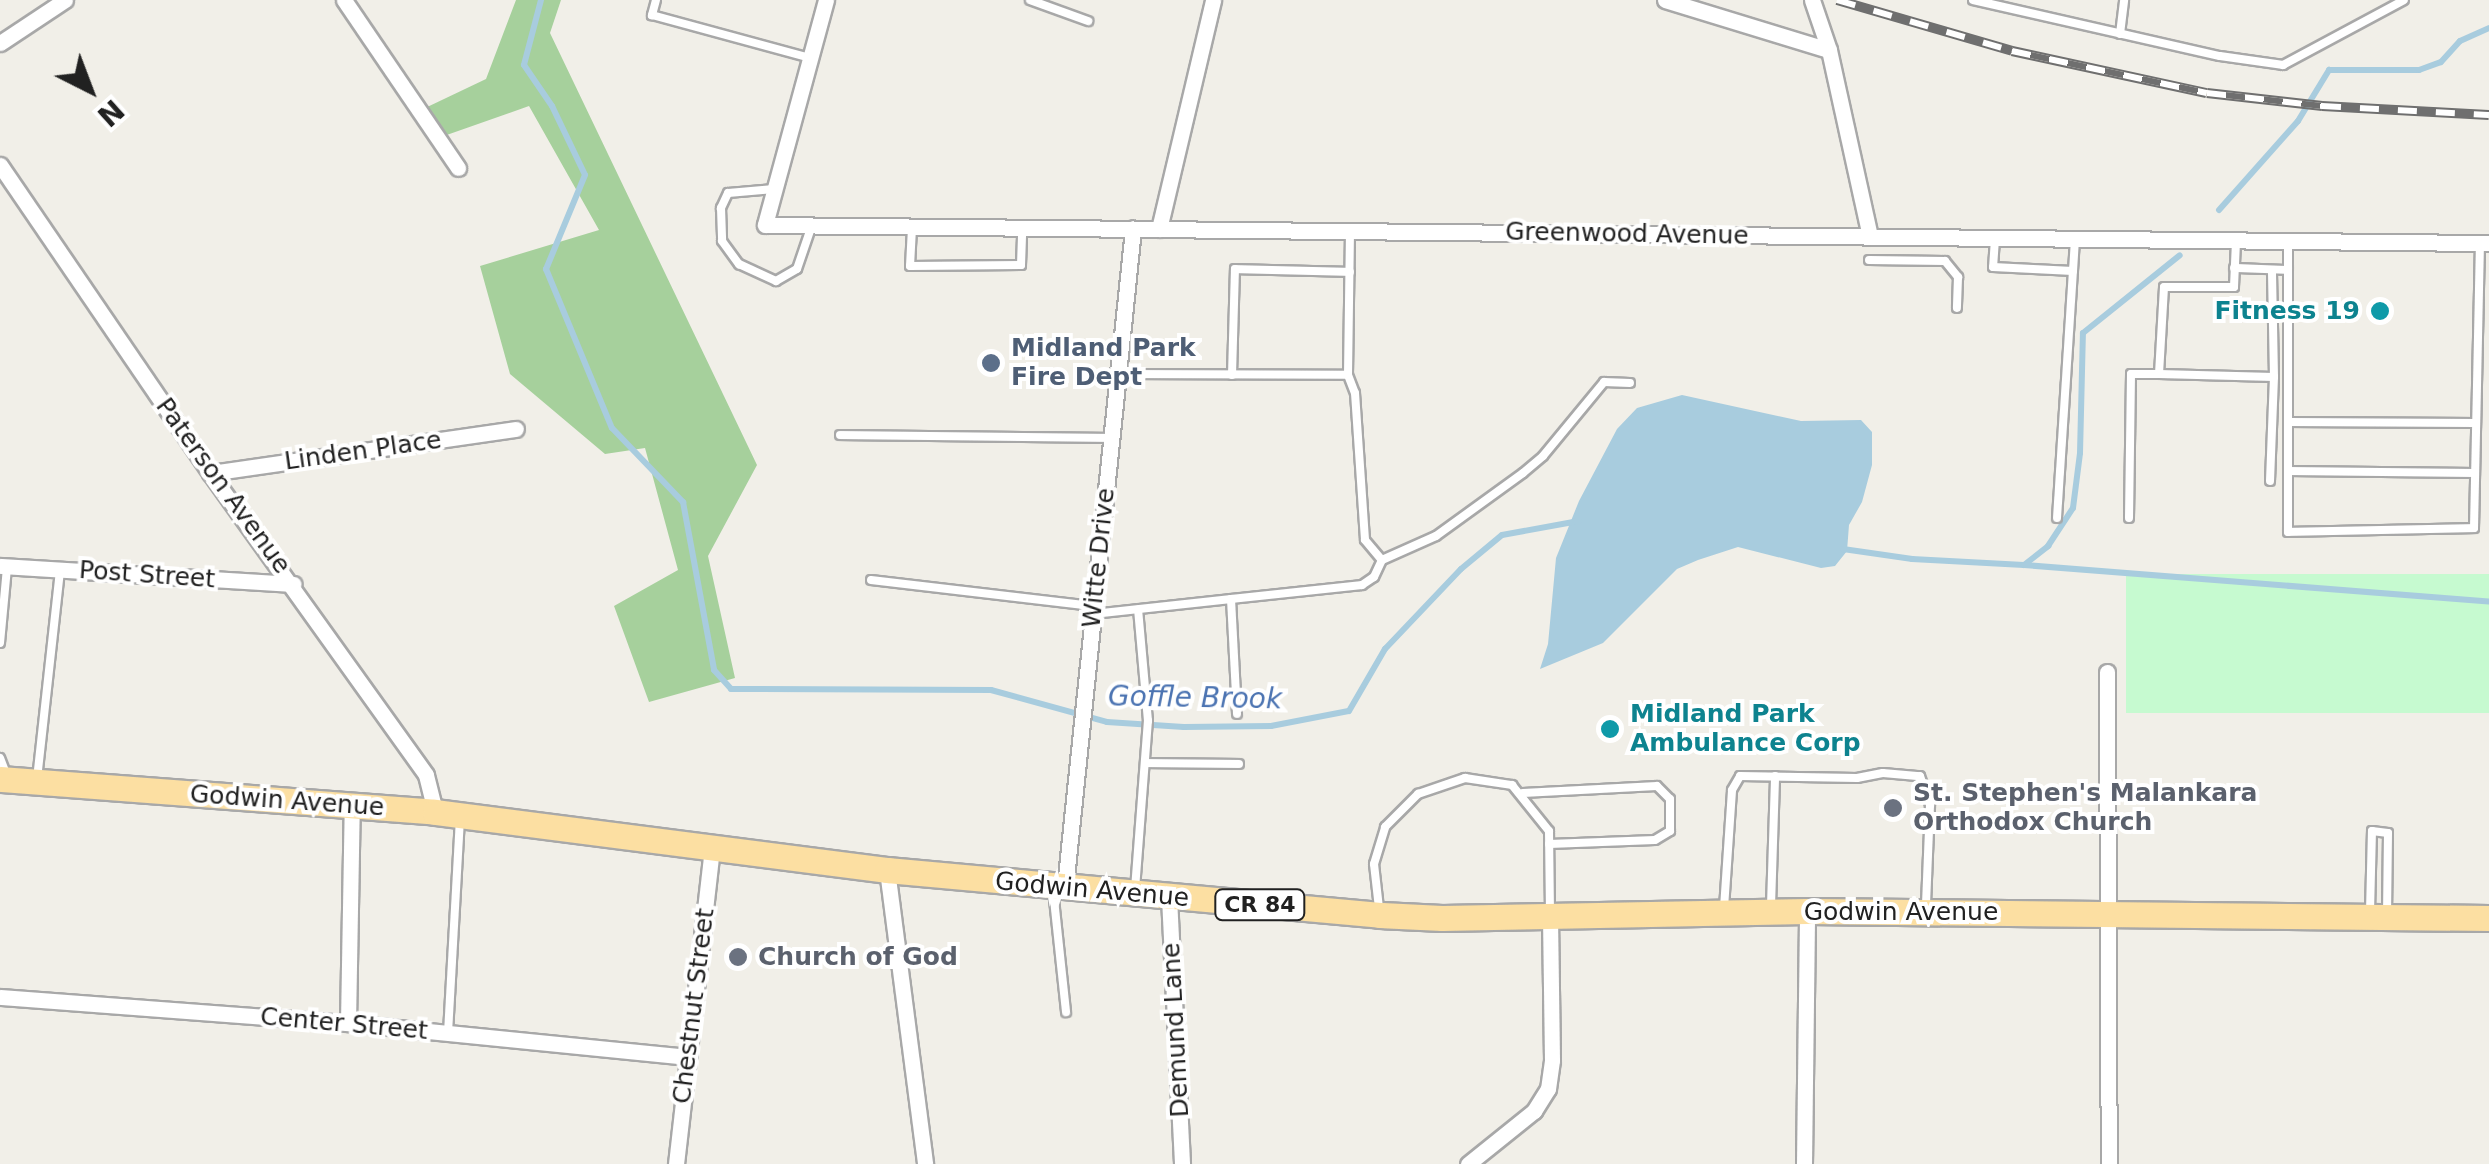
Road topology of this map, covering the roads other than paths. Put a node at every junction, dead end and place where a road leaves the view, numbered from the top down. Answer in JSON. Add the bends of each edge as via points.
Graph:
{"nodes":[{"id":1,"x":65,"y":0,"type":"edge"},
{"id":2,"x":344,"y":0,"type":"edge"},
{"id":3,"x":656,"y":0,"type":"edge"},
{"id":4,"x":826,"y":0,"type":"edge"},
{"id":5,"x":1030,"y":0,"type":"edge"},
{"id":6,"x":1213,"y":0,"type":"edge"},
{"id":7,"x":1665,"y":0,"type":"edge"},
{"id":8,"x":1812,"y":0,"type":"edge"},
{"id":9,"x":1973,"y":0,"type":"edge"},
{"id":10,"x":2124,"y":0,"type":"edge"},
{"id":11,"x":2404,"y":0,"type":"edge"},
{"id":12,"x":2010,"y":5,"type":"edge"},
{"id":13,"x":1088,"y":21,"type":"dead end"},
{"id":14,"x":2120,"y":34,"type":"junction"},
{"id":15,"x":0,"y":43,"type":"edge"},
{"id":16,"x":1828,"y":50,"type":"junction"},
{"id":17,"x":810,"y":58,"type":"junction"},
{"id":18,"x":0,"y":165,"type":"edge"},
{"id":19,"x":458,"y":168,"type":"dead end"},
{"id":20,"x":774,"y":190,"type":"junction"},
{"id":21,"x":812,"y":226,"type":"junction"},
{"id":22,"x":912,"y":227,"type":"junction"},
{"id":23,"x":1022,"y":228,"type":"junction"},
{"id":24,"x":1133,"y":229,"type":"junction"},
{"id":25,"x":1159,"y":230,"type":"junction"},
{"id":26,"x":1350,"y":231,"type":"junction"},
{"id":27,"x":1870,"y":237,"type":"junction"},
{"id":28,"x":1906,"y":238,"type":"junction"},
{"id":29,"x":1995,"y":239,"type":"junction"},
{"id":30,"x":2075,"y":240,"type":"junction"},
{"id":31,"x":2236,"y":241,"type":"junction"},
{"id":32,"x":2288,"y":241,"type":"junction"},
{"id":33,"x":2484,"y":243,"type":"edge"},
{"id":34,"x":1869,"y":260,"type":"dead end"},
{"id":35,"x":1906,"y":260,"type":"junction"},
{"id":36,"x":2234,"y":268,"type":"junction"},
{"id":37,"x":2272,"y":270,"type":"junction"},
{"id":38,"x":2288,"y":270,"type":"junction"},
{"id":39,"x":2073,"y":271,"type":"junction"},
{"id":40,"x":1350,"y":272,"type":"junction"},
{"id":41,"x":1957,"y":308,"type":"dead end"},
{"id":42,"x":1118,"y":374,"type":"junction"},
{"id":43,"x":2158,"y":374,"type":"junction"},
{"id":44,"x":1232,"y":375,"type":"junction"},
{"id":45,"x":1348,"y":375,"type":"junction"},
{"id":46,"x":2274,"y":376,"type":"junction"},
{"id":47,"x":1630,"y":383,"type":"dead end"},
{"id":48,"x":2288,"y":422,"type":"junction"},
{"id":49,"x":2476,"y":423,"type":"junction"},
{"id":50,"x":516,"y":428,"type":"dead end"},
{"id":51,"x":840,"y":435,"type":"dead end"},
{"id":52,"x":1112,"y":438,"type":"junction"},
{"id":53,"x":2288,"y":471,"type":"junction"},
{"id":54,"x":210,"y":472,"type":"junction"},
{"id":55,"x":2475,"y":473,"type":"junction"},
{"id":56,"x":2270,"y":480,"type":"dead end"},
{"id":57,"x":2057,"y":518,"type":"dead end"},
{"id":58,"x":2129,"y":518,"type":"dead end"},
{"id":59,"x":1382,"y":560,"type":"junction"},
{"id":60,"x":4,"y":566,"type":"edge"},
{"id":61,"x":60,"y":570,"type":"junction"},
{"id":62,"x":871,"y":580,"type":"dead end"},
{"id":63,"x":293,"y":584,"type":"junction"},
{"id":64,"x":1231,"y":600,"type":"junction"},
{"id":65,"x":1138,"y":609,"type":"junction"},
{"id":66,"x":1094,"y":610,"type":"junction"},
{"id":67,"x":0,"y":643,"type":"edge"},
{"id":68,"x":2107,"y":672,"type":"dead end"},
{"id":69,"x":1237,"y":714,"type":"dead end"},
{"id":70,"x":1145,"y":762,"type":"junction"},
{"id":71,"x":1239,"y":764,"type":"dead end"},
{"id":72,"x":3,"y":772,"type":"edge"},
{"id":73,"x":1775,"y":776,"type":"junction"},
{"id":74,"x":36,"y":782,"type":"junction"},
{"id":75,"x":1523,"y":793,"type":"junction"},
{"id":76,"x":352,"y":804,"type":"junction"},
{"id":77,"x":448,"y":813,"type":"junction"},
{"id":78,"x":1550,"y":844,"type":"junction"},
{"id":79,"x":712,"y":847,"type":"junction"},
{"id":80,"x":888,"y":870,"type":"junction"},
{"id":81,"x":1059,"y":886,"type":"junction"},
{"id":82,"x":1134,"y":894,"type":"junction"},
{"id":83,"x":1169,"y":897,"type":"junction"},
{"id":84,"x":1807,"y":911,"type":"junction"},
{"id":85,"x":1724,"y":912,"type":"junction"},
{"id":86,"x":1771,"y":912,"type":"junction"},
{"id":87,"x":1925,"y":912,"type":"junction"},
{"id":88,"x":2111,"y":913,"type":"junction"},
{"id":89,"x":1380,"y":914,"type":"junction"},
{"id":90,"x":1550,"y":915,"type":"junction"},
{"id":91,"x":2378,"y":916,"type":"junction"},
{"id":92,"x":2489,"y":918,"type":"edge"},
{"id":93,"x":0,"y":997,"type":"edge"},
{"id":94,"x":1066,"y":1012,"type":"dead end"},
{"id":95,"x":348,"y":1023,"type":"junction"},
{"id":96,"x":448,"y":1033,"type":"junction"},
{"id":97,"x":688,"y":1057,"type":"junction"},
{"id":98,"x":676,"y":1164,"type":"edge"},
{"id":99,"x":925,"y":1164,"type":"edge"},
{"id":100,"x":1182,"y":1164,"type":"edge"},
{"id":101,"x":1468,"y":1164,"type":"edge"},
{"id":102,"x":1804,"y":1164,"type":"edge"},
{"id":103,"x":2109,"y":1164,"type":"edge"}],
"edges":[{"from":1,"to":15,"type":"street"},
{"from":2,"to":19,"type":"street"},
{"from":3,"to":17,"type":"lane","via":[[652,15]]},
{"from":4,"to":17,"type":"street"},
{"from":5,"to":13,"type":"lane"},
{"from":6,"to":25,"type":"street"},
{"from":7,"to":16,"type":"street"},
{"from":8,"to":16,"type":"street"},
{"from":9,"to":12,"type":"lane"},
{"from":10,"to":14,"type":"lane"},
{"from":11,"to":14,"type":"lane","via":[[2283,65]]},
{"from":12,"to":14,"type":"lane"},
{"from":16,"to":27,"type":"street"},
{"from":17,"to":20,"type":"street"},
{"from":18,"to":54,"type":"street","name":"Paterson Avenue"},
{"from":20,"to":21,"type":"street","name":"Greenwood Avenue","via":[[765,225]]},
{"from":20,"to":21,"type":"lane","via":[[728,192],[721,208],[722,241],[739,264],[776,281],[797,270]]},
{"from":21,"to":22,"type":"street","name":"Greenwood Avenue"},
{"from":22,"to":23,"type":"street","name":"Greenwood Avenue"},
{"from":22,"to":23,"type":"lane","via":[[910,266],[1021,265]]},
{"from":23,"to":24,"type":"street","name":"Greenwood Avenue"},
{"from":24,"to":25,"type":"street","name":"Greenwood Avenue"},
{"from":24,"to":42,"type":"street","name":"Witte Drive"},
{"from":25,"to":26,"type":"street","name":"Greenwood Avenue"},
{"from":26,"to":27,"type":"street","name":"Greenwood Avenue"},
{"from":26,"to":40,"type":"lane"},
{"from":27,"to":28,"type":"street","name":"Greenwood Avenue"},
{"from":28,"to":29,"type":"street","name":"Greenwood Avenue"},
{"from":28,"to":35,"type":"lane"},
{"from":29,"to":30,"type":"street","name":"Greenwood Avenue"},
{"from":29,"to":39,"type":"lane","via":[[1993,268]]},
{"from":30,"to":31,"type":"street","name":"Greenwood Avenue"},
{"from":30,"to":39,"type":"lane"},
{"from":31,"to":32,"type":"street","name":"Greenwood Avenue"},
{"from":31,"to":36,"type":"lane"},
{"from":32,"to":33,"type":"street","name":"Greenwood Avenue"},
{"from":32,"to":38,"type":"lane"},
{"from":33,"to":49,"type":"lane"},
{"from":34,"to":35,"type":"lane"},
{"from":35,"to":41,"type":"lane","via":[[1945,262],[1958,277]]},
{"from":36,"to":37,"type":"lane"},
{"from":36,"to":43,"type":"lane","via":[[2234,286],[2164,288]]},
{"from":37,"to":38,"type":"lane"},
{"from":37,"to":46,"type":"lane"},
{"from":38,"to":48,"type":"lane"},
{"from":39,"to":57,"type":"lane"},
{"from":40,"to":44,"type":"lane","via":[[1235,270]]},
{"from":40,"to":45,"type":"lane"},
{"from":42,"to":44,"type":"lane"},
{"from":42,"to":52,"type":"street","name":"Witte Drive"},
{"from":43,"to":46,"type":"lane"},
{"from":43,"to":58,"type":"lane","via":[[2132,374]]},
{"from":44,"to":45,"type":"lane"},
{"from":45,"to":59,"type":"lane","via":[[1355,392],[1365,540]]},
{"from":46,"to":56,"type":"lane"},
{"from":47,"to":59,"type":"lane","via":[[1604,382],[1523,473],[1436,536]]},
{"from":48,"to":49,"type":"lane"},
{"from":48,"to":53,"type":"lane"},
{"from":49,"to":55,"type":"lane"},
{"from":50,"to":54,"type":"street","name":"Linden Place"},
{"from":51,"to":52,"type":"lane"},
{"from":52,"to":66,"type":"street","name":"Witte Drive"},
{"from":53,"to":55,"type":"lane"},
{"from":53,"to":55,"type":"lane","via":[[2288,532],[2474,528]]},
{"from":54,"to":63,"type":"street","name":"Paterson Avenue"},
{"from":59,"to":64,"type":"lane","via":[[1362,586]]},
{"from":60,"to":61,"type":"street","name":"Post Street"},
{"from":60,"to":67,"type":"lane"},
{"from":61,"to":63,"type":"street","name":"Post Street"},
{"from":61,"to":74,"type":"lane"},
{"from":62,"to":66,"type":"lane"},
{"from":63,"to":77,"type":"street","name":"Paterson Avenue"},
{"from":64,"to":65,"type":"lane"},
{"from":64,"to":69,"type":"lane"},
{"from":65,"to":66,"type":"lane"},
{"from":65,"to":70,"type":"lane"},
{"from":66,"to":81,"type":"street","name":"Witte Drive"},
{"from":68,"to":88,"type":"street"},
{"from":70,"to":71,"type":"lane"},
{"from":70,"to":82,"type":"lane"},
{"from":72,"to":74,"type":"main road","name":"Godwin Avenue","number":"CR 84"},
{"from":73,"to":85,"type":"lane","via":[[1740,776],[1732,790]]},
{"from":73,"to":86,"type":"lane"},
{"from":73,"to":87,"type":"lane","via":[[1920,776],[1930,805]]},
{"from":74,"to":76,"type":"main road","name":"Godwin Avenue","number":"CR 84"},
{"from":75,"to":78,"type":"lane","via":[[1549,831]]},
{"from":75,"to":78,"type":"lane","via":[[1657,786],[1670,799],[1670,831],[1655,840]]},
{"from":75,"to":89,"type":"lane","via":[[1465,778],[1418,794],[1385,827],[1374,864]]},
{"from":76,"to":77,"type":"main road","name":"Godwin Avenue","number":"CR 84"},
{"from":76,"to":95,"type":"street"},
{"from":77,"to":79,"type":"main road","name":"Godwin Avenue","number":"CR 84"},
{"from":77,"to":96,"type":"lane"},
{"from":78,"to":90,"type":"lane"},
{"from":79,"to":80,"type":"main road","name":"Godwin Avenue","number":"CR 84"},
{"from":79,"to":97,"type":"street","name":"Chestnut Street"},
{"from":80,"to":81,"type":"main road","name":"Godwin Avenue","number":"CR 84"},
{"from":80,"to":99,"type":"street"},
{"from":81,"to":82,"type":"main road","name":"Godwin Avenue","number":"CR 84"},
{"from":81,"to":94,"type":"lane"},
{"from":82,"to":83,"type":"main road","name":"Godwin Avenue","number":"CR 84"},
{"from":83,"to":89,"type":"main road","name":"Godwin Avenue","number":"CR 84"},
{"from":83,"to":100,"type":"street","name":"Demund Lane"},
{"from":84,"to":86,"type":"main road","name":"Godwin Avenue","number":"CR 84"},
{"from":84,"to":87,"type":"main road","name":"Godwin Avenue","number":"CR 84"},
{"from":84,"to":102,"type":"street"},
{"from":85,"to":86,"type":"main road","name":"Godwin Avenue","number":"CR 84"},
{"from":85,"to":90,"type":"main road","name":"Godwin Avenue","number":"CR 84"},
{"from":87,"to":88,"type":"main road","name":"Godwin Avenue","number":"CR 84"},
{"from":88,"to":91,"type":"main road","name":"Godwin Avenue","number":"CR 84"},
{"from":88,"to":103,"type":"street"},
{"from":89,"to":90,"type":"main road","name":"Godwin Avenue","number":"CR 84"},
{"from":90,"to":101,"type":"street","via":[[1548,1088],[1534,1111]]},
{"from":91,"to":91,"type":"lane","via":[[2388,833],[2372,831]]},
{"from":91,"to":92,"type":"main road","name":"Godwin Avenue","number":"CR 84"},
{"from":93,"to":95,"type":"street","name":"Center Street"},
{"from":95,"to":96,"type":"street","name":"Center Street"},
{"from":96,"to":97,"type":"street","name":"Center Street"},
{"from":97,"to":98,"type":"street","name":"Chestnut Street"}]}
